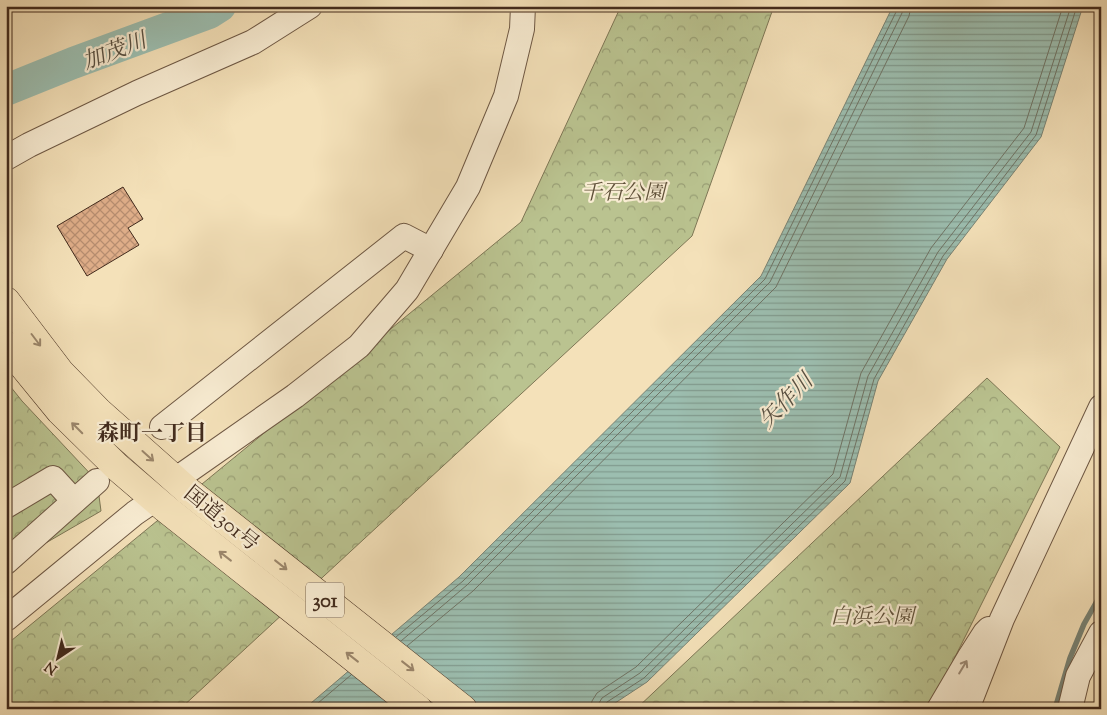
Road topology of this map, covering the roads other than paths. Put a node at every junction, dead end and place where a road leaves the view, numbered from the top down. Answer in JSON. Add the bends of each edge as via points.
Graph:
{"nodes":[{"id":1,"x":310,"y":6,"type":"edge"},
{"id":2,"x":523,"y":6,"type":"edge"},
{"id":3,"x":6,"y":158,"type":"edge"},
{"id":4,"x":431,"y":250,"type":"junction"},
{"id":5,"x":6,"y":301,"type":"edge"},
{"id":6,"x":6,"y":345,"type":"edge"},
{"id":7,"x":1101,"y":407,"type":"edge"},
{"id":8,"x":162,"y":427,"type":"dead end"},
{"id":9,"x":97,"y":481,"type":"dead end"},
{"id":10,"x":181,"y":486,"type":"junction"},
{"id":11,"x":74,"y":501,"type":"junction"},
{"id":12,"x":159,"y":504,"type":"junction"},
{"id":13,"x":6,"y":506,"type":"edge"},
{"id":14,"x":6,"y":562,"type":"edge"},
{"id":15,"x":6,"y":619,"type":"edge"},
{"id":16,"x":1002,"y":620,"type":"junction"},
{"id":17,"x":1101,"y":633,"type":"edge"},
{"id":18,"x":418,"y":709,"type":"edge"},
{"id":19,"x":463,"y":709,"type":"edge"},
{"id":20,"x":938,"y":709,"type":"edge"},
{"id":21,"x":967,"y":709,"type":"edge"},
{"id":22,"x":1070,"y":709,"type":"edge"}],
"edges":[{"from":1,"to":3,"type":"street","via":[[253,42],[137,93]]},
{"from":2,"to":4,"type":"street","via":[[522,29],[506,96],[468,187]]},
{"from":4,"to":8,"type":"street","via":[[404,236]]},
{"from":4,"to":10,"type":"street","via":[[407,290],[359,346]]},
{"from":5,"to":10,"type":"highway","name":"国道301号","number":"301","one_way":true,"via":[[60,372]]},
{"from":12,"to":6,"type":"highway","name":"国道301号","number":"301","one_way":true,"via":[[60,411]]},
{"from":7,"to":16,"type":"street"},
{"from":9,"to":11,"type":"street"},
{"from":10,"to":19,"type":"highway","name":"国道301号","number":"301","one_way":true},
{"from":11,"to":13,"type":"street","via":[[53,478]]},
{"from":11,"to":14,"type":"street"},
{"from":12,"to":15,"type":"street","via":[[135,514]]},
{"from":18,"to":12,"type":"highway","name":"国道301号","number":"301","one_way":true},
{"from":20,"to":16,"type":"street","one_way":true,"via":[[985,633]]},
{"from":16,"to":21,"type":"street"},
{"from":17,"to":22,"type":"street","via":[[1078,676]]}]}
